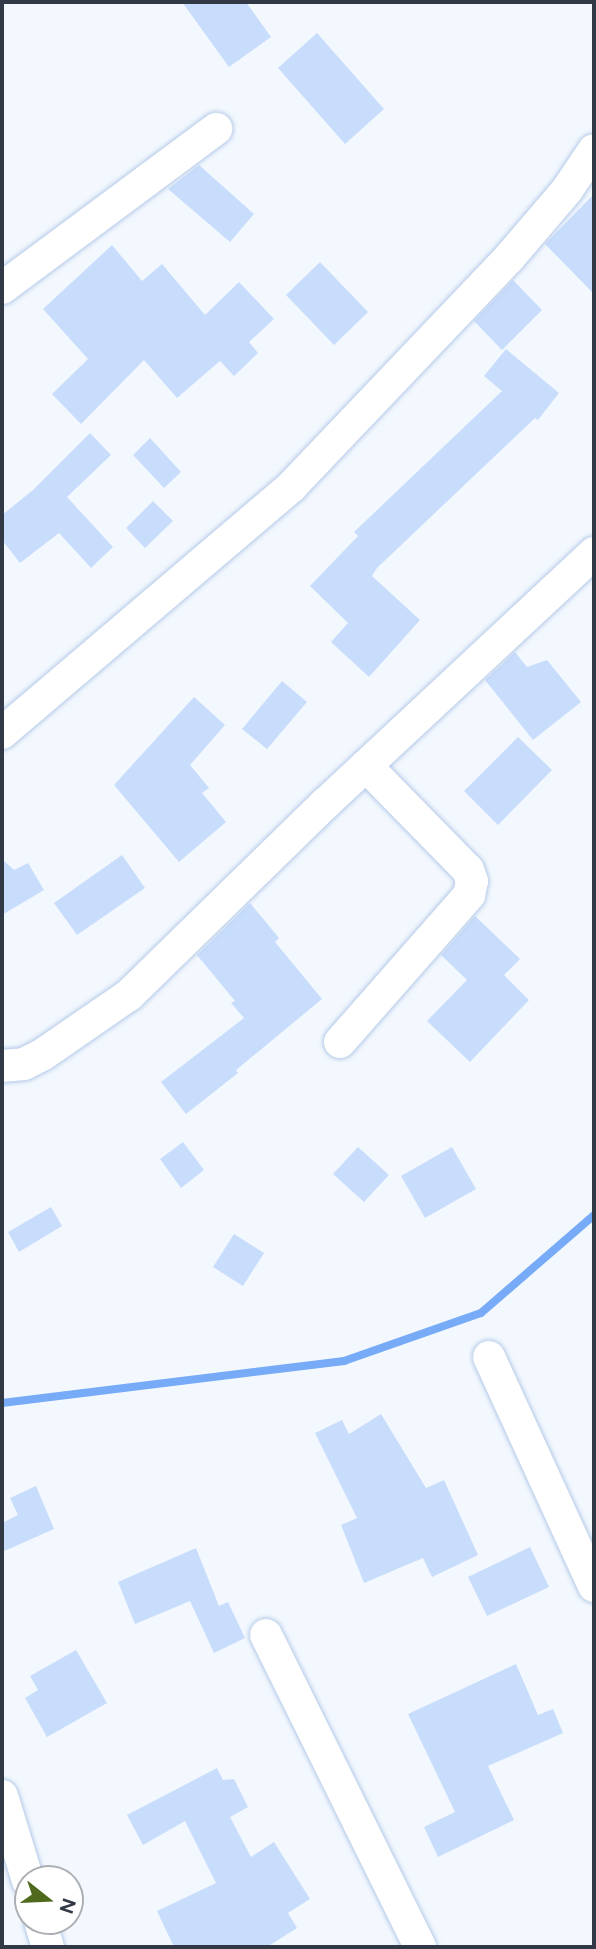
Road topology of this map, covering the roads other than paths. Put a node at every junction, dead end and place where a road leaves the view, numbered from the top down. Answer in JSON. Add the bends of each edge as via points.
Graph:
{"nodes":[{"id":1,"x":216,"y":129,"type":"dead end"},
{"id":2,"x":592,"y":158,"type":"edge"},
{"id":3,"x":2,"y":289,"type":"edge"},
{"id":4,"x":594,"y":553,"type":"edge"},
{"id":5,"x":2,"y":733,"type":"edge"},
{"id":6,"x":366,"y":766,"type":"junction"},
{"id":7,"x":340,"y":1042,"type":"dead end"},
{"id":8,"x":2,"y":1066,"type":"edge"},
{"id":9,"x":489,"y":1357,"type":"dead end"},
{"id":10,"x":594,"y":1586,"type":"edge"},
{"id":11,"x":266,"y":1635,"type":"dead end"},
{"id":12,"x":2,"y":1796,"type":"edge"},
{"id":13,"x":23,"y":1865,"type":"edge"},
{"id":14,"x":420,"y":1947,"type":"edge"}],
"edges":[{"from":1,"to":3,"type":"street"},
{"from":2,"to":5,"type":"street","via":[[509,258],[291,487]]},
{"from":4,"to":6,"type":"street"},
{"from":6,"to":7,"type":"street","via":[[468,870],[472,881],[468,895]]},
{"from":6,"to":8,"type":"street","via":[[128,995],[42,1055],[24,1064]]},
{"from":9,"to":10,"type":"street"},
{"from":11,"to":14,"type":"street"},
{"from":12,"to":13,"type":"street"}]}
